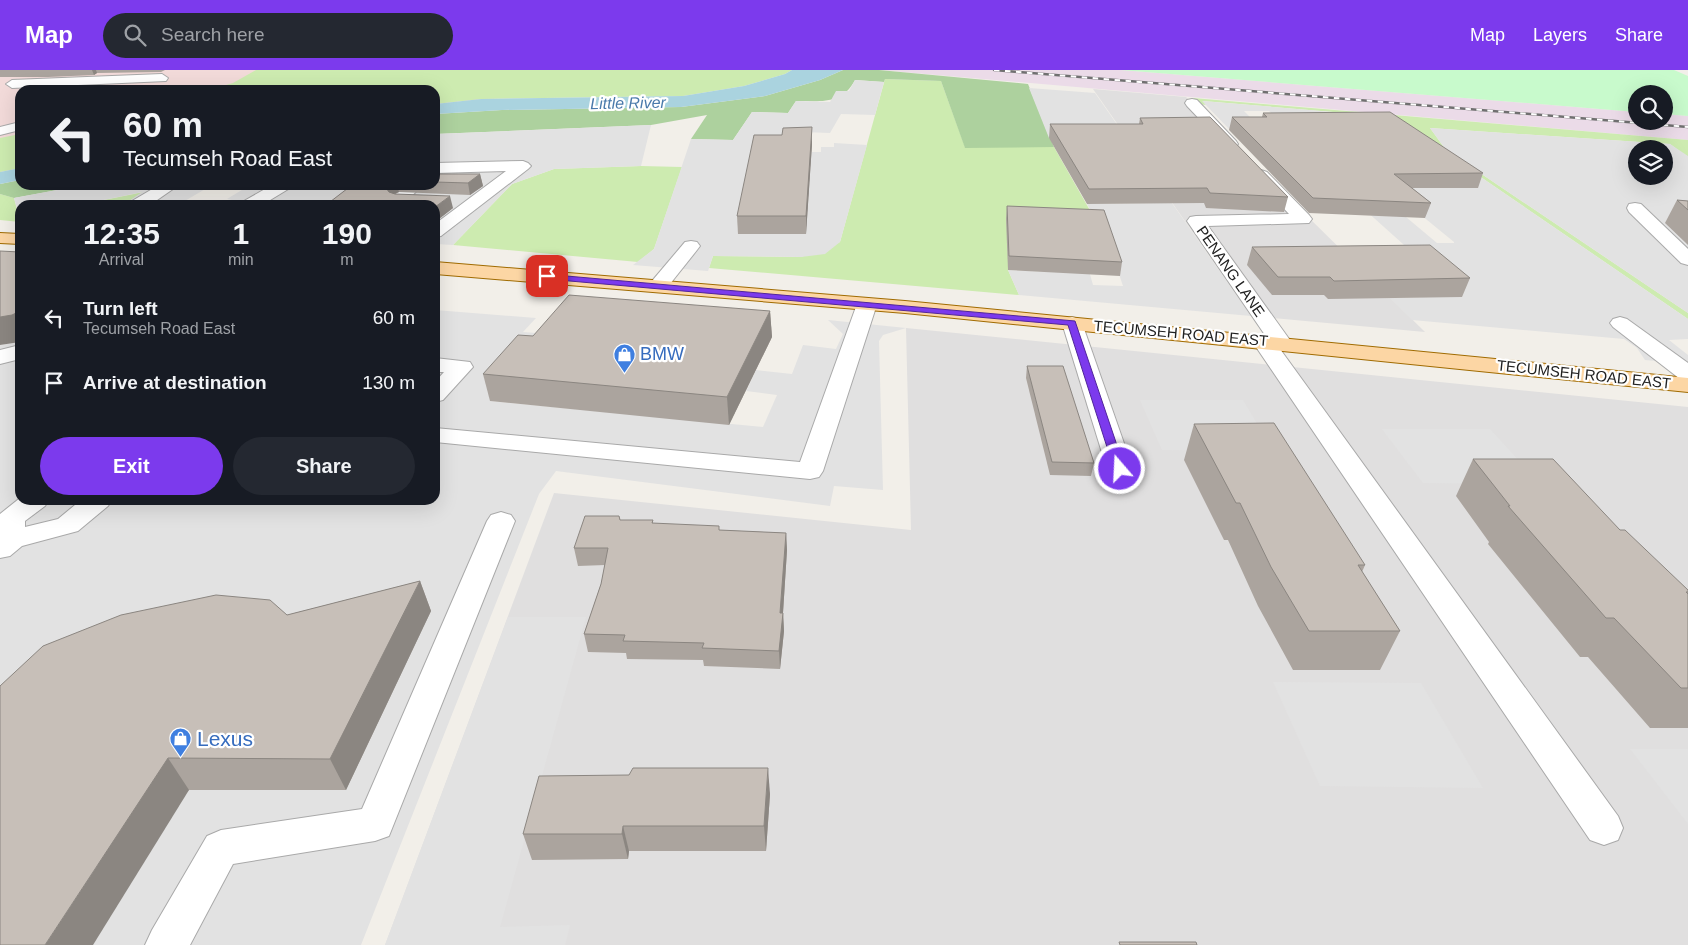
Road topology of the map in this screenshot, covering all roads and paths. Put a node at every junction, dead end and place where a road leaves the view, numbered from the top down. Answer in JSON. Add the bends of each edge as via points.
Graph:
{"nodes":[{"id":1,"x":6,"y":84,"type":"edge"},
{"id":2,"x":145,"y":85,"type":"edge"},
{"id":3,"x":0,"y":90,"type":"edge"},
{"id":4,"x":1192,"y":103,"type":"dead end"},
{"id":5,"x":15,"y":122,"type":"edge"},
{"id":6,"x":0,"y":123,"type":"edge"},
{"id":7,"x":15,"y":127,"type":"edge"},
{"id":8,"x":0,"y":131,"type":"edge"},
{"id":9,"x":440,"y":167,"type":"edge"},
{"id":10,"x":163,"y":190,"type":"edge"},
{"id":11,"x":276,"y":190,"type":"edge"},
{"id":12,"x":417,"y":192,"type":"edge"},
{"id":13,"x":146,"y":200,"type":"edge"},
{"id":14,"x":258,"y":200,"type":"edge"},
{"id":15,"x":400,"y":200,"type":"edge"},
{"id":16,"x":446,"y":201,"type":"edge"},
{"id":17,"x":475,"y":202,"type":"junction"},
{"id":18,"x":1634,"y":208,"type":"dead end"},
{"id":19,"x":440,"y":228,"type":"edge"},
{"id":20,"x":0,"y":238,"type":"edge"},
{"id":21,"x":15,"y":239,"type":"edge"},
{"id":22,"x":691,"y":246,"type":"dead end"},
{"id":23,"x":1688,"y":259,"type":"edge"},
{"id":24,"x":440,"y":268,"type":"edge"},
{"id":25,"x":659,"y":285,"type":"junction"},
{"id":26,"x":867,"y":304,"type":"junction"},
{"id":27,"x":1072,"y":323,"type":"junction"},
{"id":28,"x":1620,"y":323,"type":"dead end"},
{"id":29,"x":1272,"y":342,"type":"junction"},
{"id":30,"x":15,"y":353,"type":"edge"},
{"id":31,"x":0,"y":357,"type":"edge"},
{"id":32,"x":440,"y":365,"type":"edge"},
{"id":33,"x":1688,"y":374,"type":"edge"},
{"id":34,"x":1688,"y":385,"type":"edge"},
{"id":35,"x":440,"y":390,"type":"edge"},
{"id":36,"x":440,"y":435,"type":"edge"},
{"id":37,"x":1120,"y":469,"type":"dead end"},
{"id":38,"x":28,"y":505,"type":"edge"},
{"id":39,"x":92,"y":505,"type":"edge"},
{"id":40,"x":501,"y":521,"type":"dead end"},
{"id":41,"x":6,"y":544,"type":"edge"},
{"id":42,"x":1604,"y":828,"type":"dead end"},
{"id":43,"x":167,"y":945,"type":"edge"}],
"edges":[{"from":1,"to":2,"type":"lane","via":[[162,78]]},
{"from":1,"to":3,"type":"lane"},
{"from":4,"to":29,"type":"lane","name":"PENANG LANE","via":[[1303,219],[1196,221]]},
{"from":5,"to":6,"type":"lane"},
{"from":7,"to":8,"type":"lane"},
{"from":9,"to":17,"type":"lane","via":[[523,166]]},
{"from":10,"to":13,"type":"lane"},
{"from":11,"to":14,"type":"lane"},
{"from":12,"to":15,"type":"lane"},
{"from":16,"to":17,"type":"lane"},
{"from":17,"to":19,"type":"lane"},
{"from":18,"to":23,"type":"lane"},
{"from":20,"to":21,"type":"main road"},
{"from":22,"to":25,"type":"lane"},
{"from":24,"to":25,"type":"main road","name":"TECUMSEH ROAD EAST"},
{"from":25,"to":26,"type":"main road","name":"TECUMSEH ROAD EAST"},
{"from":26,"to":27,"type":"main road","name":"TECUMSEH ROAD EAST"},
{"from":26,"to":36,"type":"lane","via":[[810,471]]},
{"from":27,"to":29,"type":"main road","name":"TECUMSEH ROAD EAST"},
{"from":27,"to":37,"type":"lane"},
{"from":28,"to":33,"type":"lane"},
{"from":29,"to":34,"type":"main road","name":"TECUMSEH ROAD EAST"},
{"from":29,"to":42,"type":"lane"},
{"from":30,"to":31,"type":"lane"},
{"from":32,"to":35,"type":"lane","via":[[462,367]]},
{"from":38,"to":41,"type":"lane","via":[[11,518]]},
{"from":39,"to":41,"type":"lane","via":[[68,525]]},
{"from":40,"to":43,"type":"lane","via":[[375,824],[221,848]]}]}
